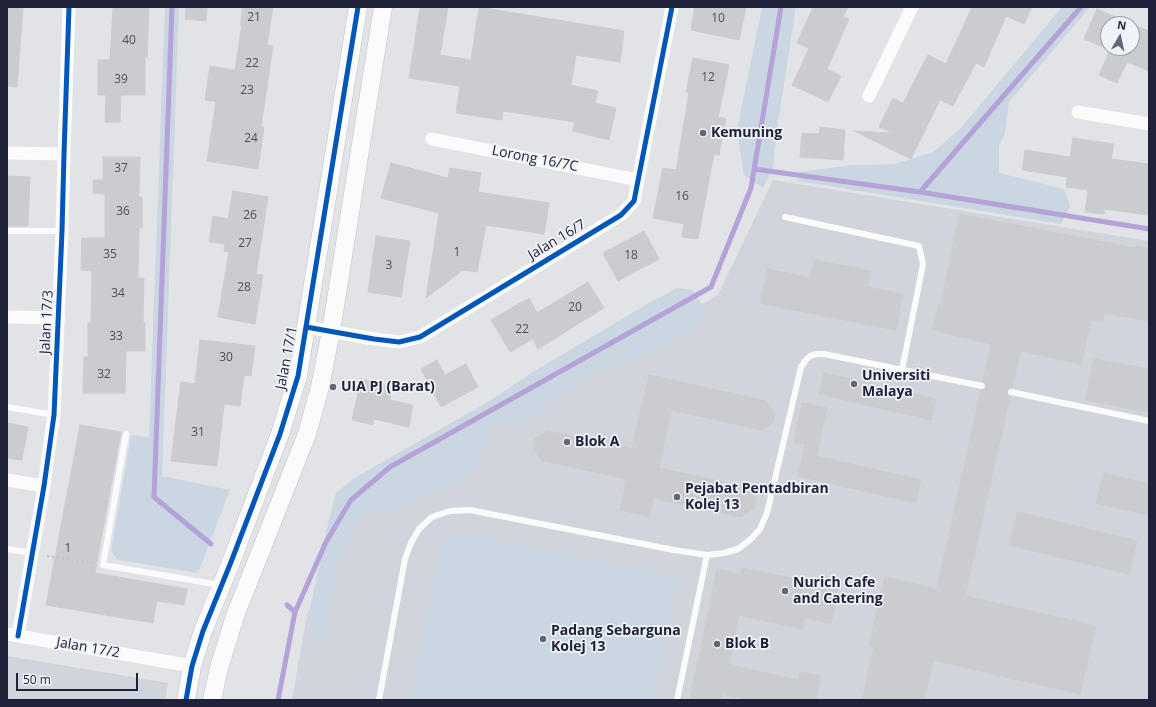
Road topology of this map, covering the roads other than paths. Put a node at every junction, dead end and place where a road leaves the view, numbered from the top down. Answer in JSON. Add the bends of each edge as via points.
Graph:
{"nodes":[{"id":1,"x":69,"y":7,"type":"edge"},
{"id":2,"x":358,"y":7,"type":"edge"},
{"id":3,"x":383,"y":7,"type":"edge"},
{"id":4,"x":672,"y":7,"type":"edge"},
{"id":5,"x":912,"y":7,"type":"edge"},
{"id":6,"x":869,"y":96,"type":"dead end"},
{"id":7,"x":1078,"y":112,"type":"dead end"},
{"id":8,"x":1149,"y":124,"type":"edge"},
{"id":9,"x":432,"y":139,"type":"dead end"},
{"id":10,"x":7,"y":153,"type":"edge"},
{"id":11,"x":64,"y":154,"type":"junction"},
{"id":12,"x":638,"y":180,"type":"junction"},
{"id":13,"x":785,"y":217,"type":"dead end"},
{"id":14,"x":7,"y":231,"type":"edge"},
{"id":15,"x":62,"y":231,"type":"junction"},
{"id":16,"x":7,"y":317,"type":"edge"},
{"id":17,"x":59,"y":318,"type":"junction"},
{"id":18,"x":306,"y":327,"type":"junction"},
{"id":19,"x":331,"y":332,"type":"junction"},
{"id":20,"x":902,"y":370,"type":"junction"},
{"id":21,"x":982,"y":386,"type":"dead end"},
{"id":22,"x":1011,"y":392,"type":"dead end"},
{"id":23,"x":7,"y":407,"type":"edge"},
{"id":24,"x":54,"y":415,"type":"junction"},
{"id":25,"x":1149,"y":421,"type":"edge"},
{"id":26,"x":126,"y":434,"type":"dead end"},
{"id":27,"x":7,"y":480,"type":"edge"},
{"id":28,"x":44,"y":486,"type":"junction"},
{"id":29,"x":7,"y":549,"type":"edge"},
{"id":30,"x":32,"y":553,"type":"junction"},
{"id":31,"x":707,"y":555,"type":"junction"},
{"id":32,"x":221,"y":585,"type":"junction"},
{"id":33,"x":12,"y":635,"type":"edge"},
{"id":34,"x":192,"y":666,"type":"junction"},
{"id":35,"x":186,"y":700,"type":"edge"},
{"id":36,"x":212,"y":700,"type":"edge"},
{"id":37,"x":379,"y":700,"type":"edge"},
{"id":38,"x":677,"y":700,"type":"edge"}],
"edges":[{"from":1,"to":11,"type":"street","name":"Jalan 17/3"},
{"from":2,"to":18,"type":"street","name":"Jalan 17/1"},
{"from":3,"to":19,"type":"street"},
{"from":4,"to":12,"type":"street","name":"Jalan 16/7"},
{"from":5,"to":6,"type":"street"},
{"from":7,"to":8,"type":"street"},
{"from":9,"to":12,"type":"street","name":"Lorong 16/7C"},
{"from":10,"to":11,"type":"street"},
{"from":11,"to":15,"type":"street","name":"Jalan 17/3"},
{"from":12,"to":19,"type":"street","name":"Jalan 16/7","via":[[634,201],[621,215],[420,337],[399,342]]},
{"from":13,"to":20,"type":"lane","via":[[919,246],[923,264]]},
{"from":14,"to":15,"type":"lane"},
{"from":15,"to":17,"type":"street","name":"Jalan 17/3"},
{"from":16,"to":17,"type":"street"},
{"from":17,"to":24,"type":"street","name":"Jalan 17/3"},
{"from":18,"to":19,"type":"street","name":"Jalan 16/7"},
{"from":18,"to":32,"type":"street","name":"Jalan 17/1","via":[[298,376],[280,434]]},
{"from":19,"to":36,"type":"street","via":[[307,434],[235,616]]},
{"from":20,"to":21,"type":"lane"},
{"from":20,"to":31,"type":"lane","via":[[824,354],[810,356],[801,367],[767,513],[760,529],[738,549]]},
{"from":22,"to":25,"type":"lane"},
{"from":23,"to":24,"type":"lane"},
{"from":24,"to":28,"type":"street","name":"Jalan 17/3"},
{"from":26,"to":32,"type":"lane","via":[[103,565]]},
{"from":27,"to":28,"type":"street"},
{"from":28,"to":30,"type":"street","name":"Jalan 17/3"},
{"from":29,"to":30,"type":"lane"},
{"from":30,"to":33,"type":"street","name":"Jalan 17/3"},
{"from":31,"to":37,"type":"lane","via":[[470,510],[450,511],[432,518],[419,529],[405,559]]},
{"from":31,"to":38,"type":"lane"},
{"from":32,"to":34,"type":"street","name":"Jalan 17/1"},
{"from":33,"to":34,"type":"street","name":"Jalan 17/2"},
{"from":34,"to":35,"type":"street","name":"Jalan 17/1"}]}
